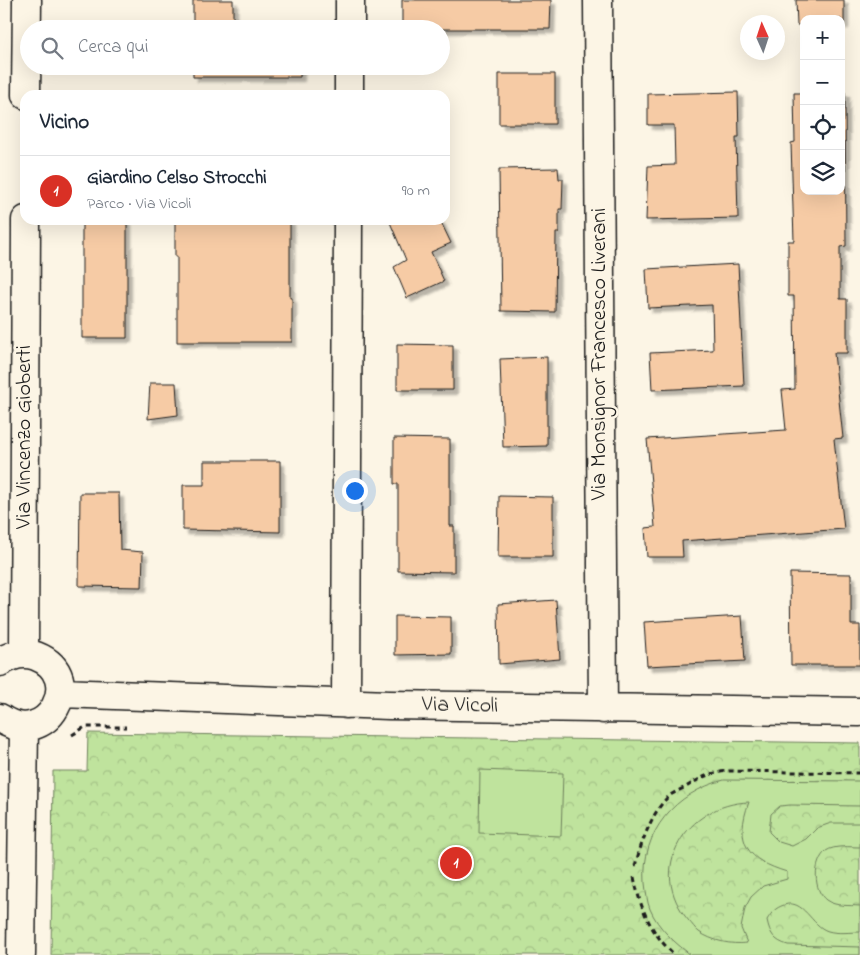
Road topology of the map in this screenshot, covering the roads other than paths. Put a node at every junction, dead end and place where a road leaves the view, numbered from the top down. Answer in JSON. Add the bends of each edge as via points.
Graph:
{"nodes":[{"id":1,"x":27,"y":0,"type":"edge"},
{"id":2,"x":350,"y":0,"type":"edge"},
{"id":3,"x":598,"y":0,"type":"edge"},
{"id":4,"x":27,"y":20,"type":"edge"},
{"id":5,"x":350,"y":20,"type":"edge"},
{"id":6,"x":26,"y":75,"type":"edge"},
{"id":7,"x":349,"y":75,"type":"edge"},
{"id":8,"x":26,"y":90,"type":"edge"},
{"id":9,"x":349,"y":90,"type":"edge"},
{"id":10,"x":26,"y":225,"type":"edge"},
{"id":11,"x":348,"y":225,"type":"edge"},
{"id":12,"x":12,"y":658,"type":"edge"},
{"id":13,"x":60,"y":693,"type":"junction"},
{"id":14,"x":346,"y":704,"type":"junction"},
{"id":15,"x":603,"y":708,"type":"junction"},
{"id":16,"x":860,"y":712,"type":"edge"},
{"id":17,"x":12,"y":722,"type":"edge"},
{"id":18,"x":21,"y":955,"type":"edge"}],
"edges":[{"from":1,"to":4,"type":"street"},
{"from":2,"to":5,"type":"street"},
{"from":3,"to":15,"type":"street","name":"Via Monsignor Francesco Liverani"},
{"from":6,"to":8,"type":"street"},
{"from":7,"to":9,"type":"street"},
{"from":10,"to":12,"type":"street","name":"Via Vincenzo Gioberti"},
{"from":11,"to":14,"type":"street"},
{"from":12,"to":13,"type":"street","via":[[32,654],[43,659],[58,676]]},
{"from":13,"to":14,"type":"street","name":"Via Vicoli"},
{"from":13,"to":17,"type":"street","via":[[54,711],[46,719],[36,725]]},
{"from":14,"to":15,"type":"street","name":"Via Vicoli"},
{"from":15,"to":16,"type":"street","name":"Via Vicoli"},
{"from":17,"to":18,"type":"street"}]}
